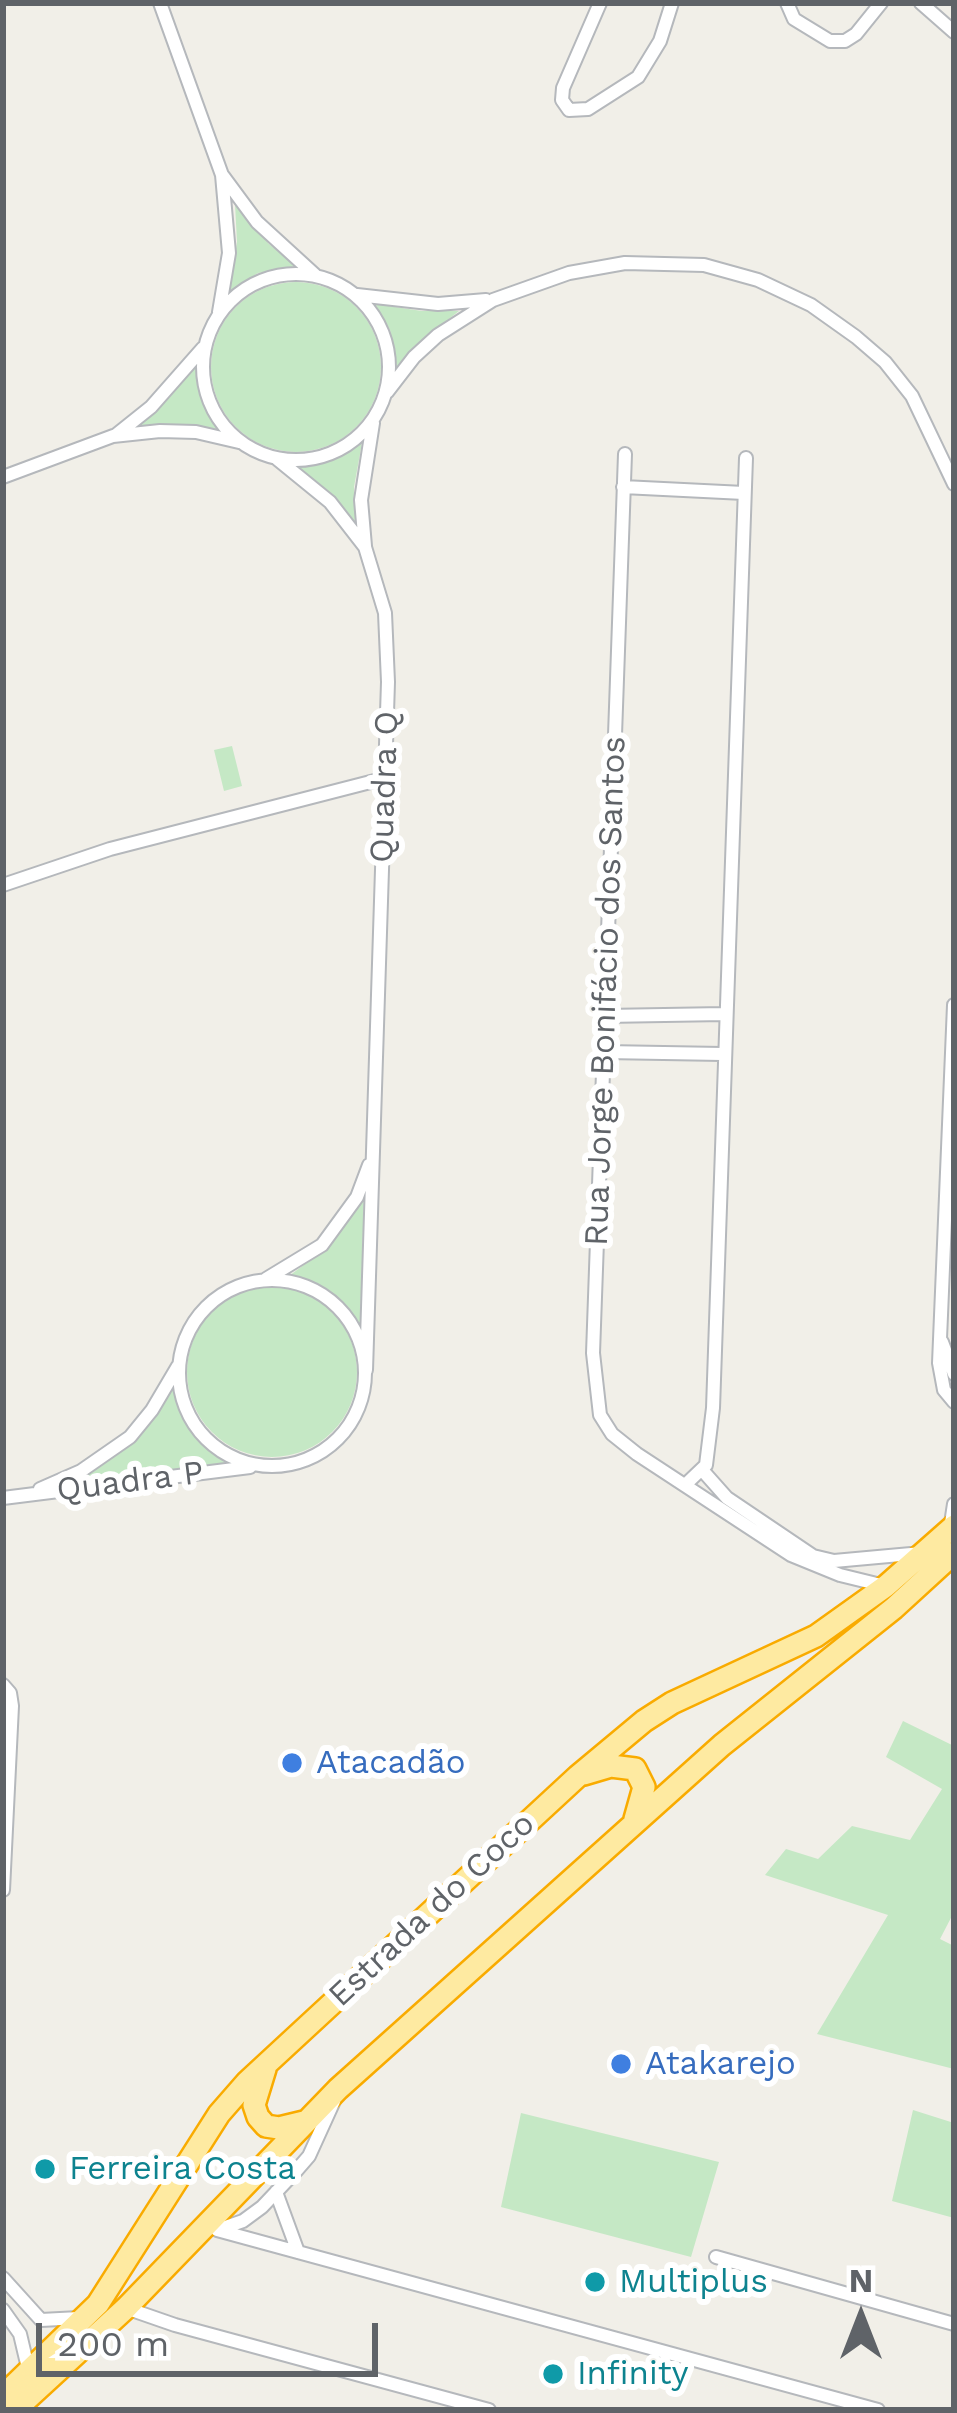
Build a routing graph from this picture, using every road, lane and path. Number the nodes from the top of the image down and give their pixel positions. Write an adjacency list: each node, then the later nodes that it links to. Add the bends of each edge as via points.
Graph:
1 (160, 3): 8 (street)
2 (600, 3): 3 (street, via 563,88 564,106 576,111 620,92 650,60)
3 (672, 3)
4 (787, 3): 5 (street, via 794,19 844,41)
5 (881, 3)
6 (921, 3): 7 (street)
7 (954, 32)
8 (222, 175): 9 (street, via 257,222); 12 (street, via 229,253)
9 (316, 276): 10 (street); 12 (street, via 272,276)
10 (356, 295): 11 (street, via 438,304); 14 (street, via 389,350)
11 (493, 300): 14 (street, via 438,334); 22 (street, via 625,263 704,265 758,280 812,305 885,362 912,396)
12 (219, 314): 13 (street)
13 (204, 347): 16 (street, via 152,407); 17 (street, via 208,400)
14 (386, 392): 15 (street)
15 (374, 420): 19 (street, via 330,454); 25 (street, via 361,500)
16 (113, 436): 17 (street, via 196,432); 21 (street)
17 (240, 442): 19 (street)
18 (625, 454): 23 (street, Rua Jorge Bonifácio dos Santos)
19 (276, 458): 25 (street, Quadra Q, via 330,502)
20 (746, 458): 24 (street)
21 (3, 477)
22 (954, 484)
23 (623, 488): 24 (street); 30 (street, Rua Jorge Bonifácio dos Santos)
24 (744, 493): 29 (street)
25 (365, 547): 26 (street, Quadra Q, via 385,614)
26 (386, 778): 27 (street); 33 (street, Quadra Q)
27 (3, 885)
28 (954, 1005): 37 (street, via 940,1335)
29 (724, 1014): 30 (street); 32 (street)
30 (605, 1016): 31 (street, Rua Jorge Bonifácio dos Santos)
31 (604, 1052): 32 (street); 41 (street, Rua Jorge Bonifácio dos Santos, via 594,1389 612,1434)
32 (722, 1054): 40 (street, via 713,1408)
33 (372, 1158): 34 (street, via 341,1222 311,1253); 36 (street)
34 (265, 1280): 35 (street, via 206,1307); 36 (street, via 314,1289 334,1304 362,1345)
35 (178, 1365): 39 (street, via 190,1419 208,1442); 42 (street, via 130,1437)
36 (366, 1370): 39 (street, via 363,1397 334,1443 286,1466)
37 (948, 1374): 38 (street)
38 (954, 1402)
39 (257, 1466): 42 (street, Quadra P)
40 (703, 1471): 41 (street); 46 (street)
41 (685, 1484): 46 (street, Rua Jorge Bonifácio dos Santos)
42 (27, 1496): 43 (street, Quadra P)
43 (3, 1498)
44 (954, 1504): 45 (street)
45 (952, 1528): 47 (highway, Estrada do Coco)
46 (760, 1529): 49 (street)
47 (923, 1553): 49 (street); 50 (highway, Estrada do Coco)
48 (954, 1553): 53 (highway, Estrada do Coco)
49 (807, 1558): 50 (street)
50 (886, 1586): 52 (highway, Estrada do Coco, via 782,1655 673,1703)
51 (3, 1685): 54 (street, via 12,1706)
52 (578, 1776): 53 (highway, via 635,1769 644,1787); 55 (highway, Estrada do Coco)
53 (634, 1823): 56 (highway, Estrada do Coco)
54 (3, 1889)
55 (267, 2062): 57 (highway, via 258,2117 279,2128); 67 (highway, Estrada do Coco, via 219,2114)
56 (338, 2090): 57 (highway, Estrada do Coco); 58 (street, via 309,2156)
57 (305, 2122): 60 (highway, Estrada do Coco)
58 (276, 2192): 59 (street, via 243,2221); 61 (street)
59 (217, 2230): 60 (street); 61 (street)
60 (190, 2239): 66 (highway, Estrada do Coco)
61 (298, 2252): 70 (street)
62 (716, 2257): 68 (street)
63 (3, 2278): 64 (street)
64 (15, 2292): 65 (street); 67 (street, via 41,2320)
65 (3, 2306): 69 (street)
66 (126, 2308): 72 (highway, Estrada do Coco); 73 (street)
67 (86, 2317): 69 (highway, Estrada do Coco)
68 (954, 2324)
69 (29, 2372): 71 (highway, Estrada do Coco)
70 (808, 2391): 74 (street); 75 (street)
71 (3, 2396)
72 (15, 2410)
73 (489, 2410)
74 (802, 2410)
75 (878, 2410)

